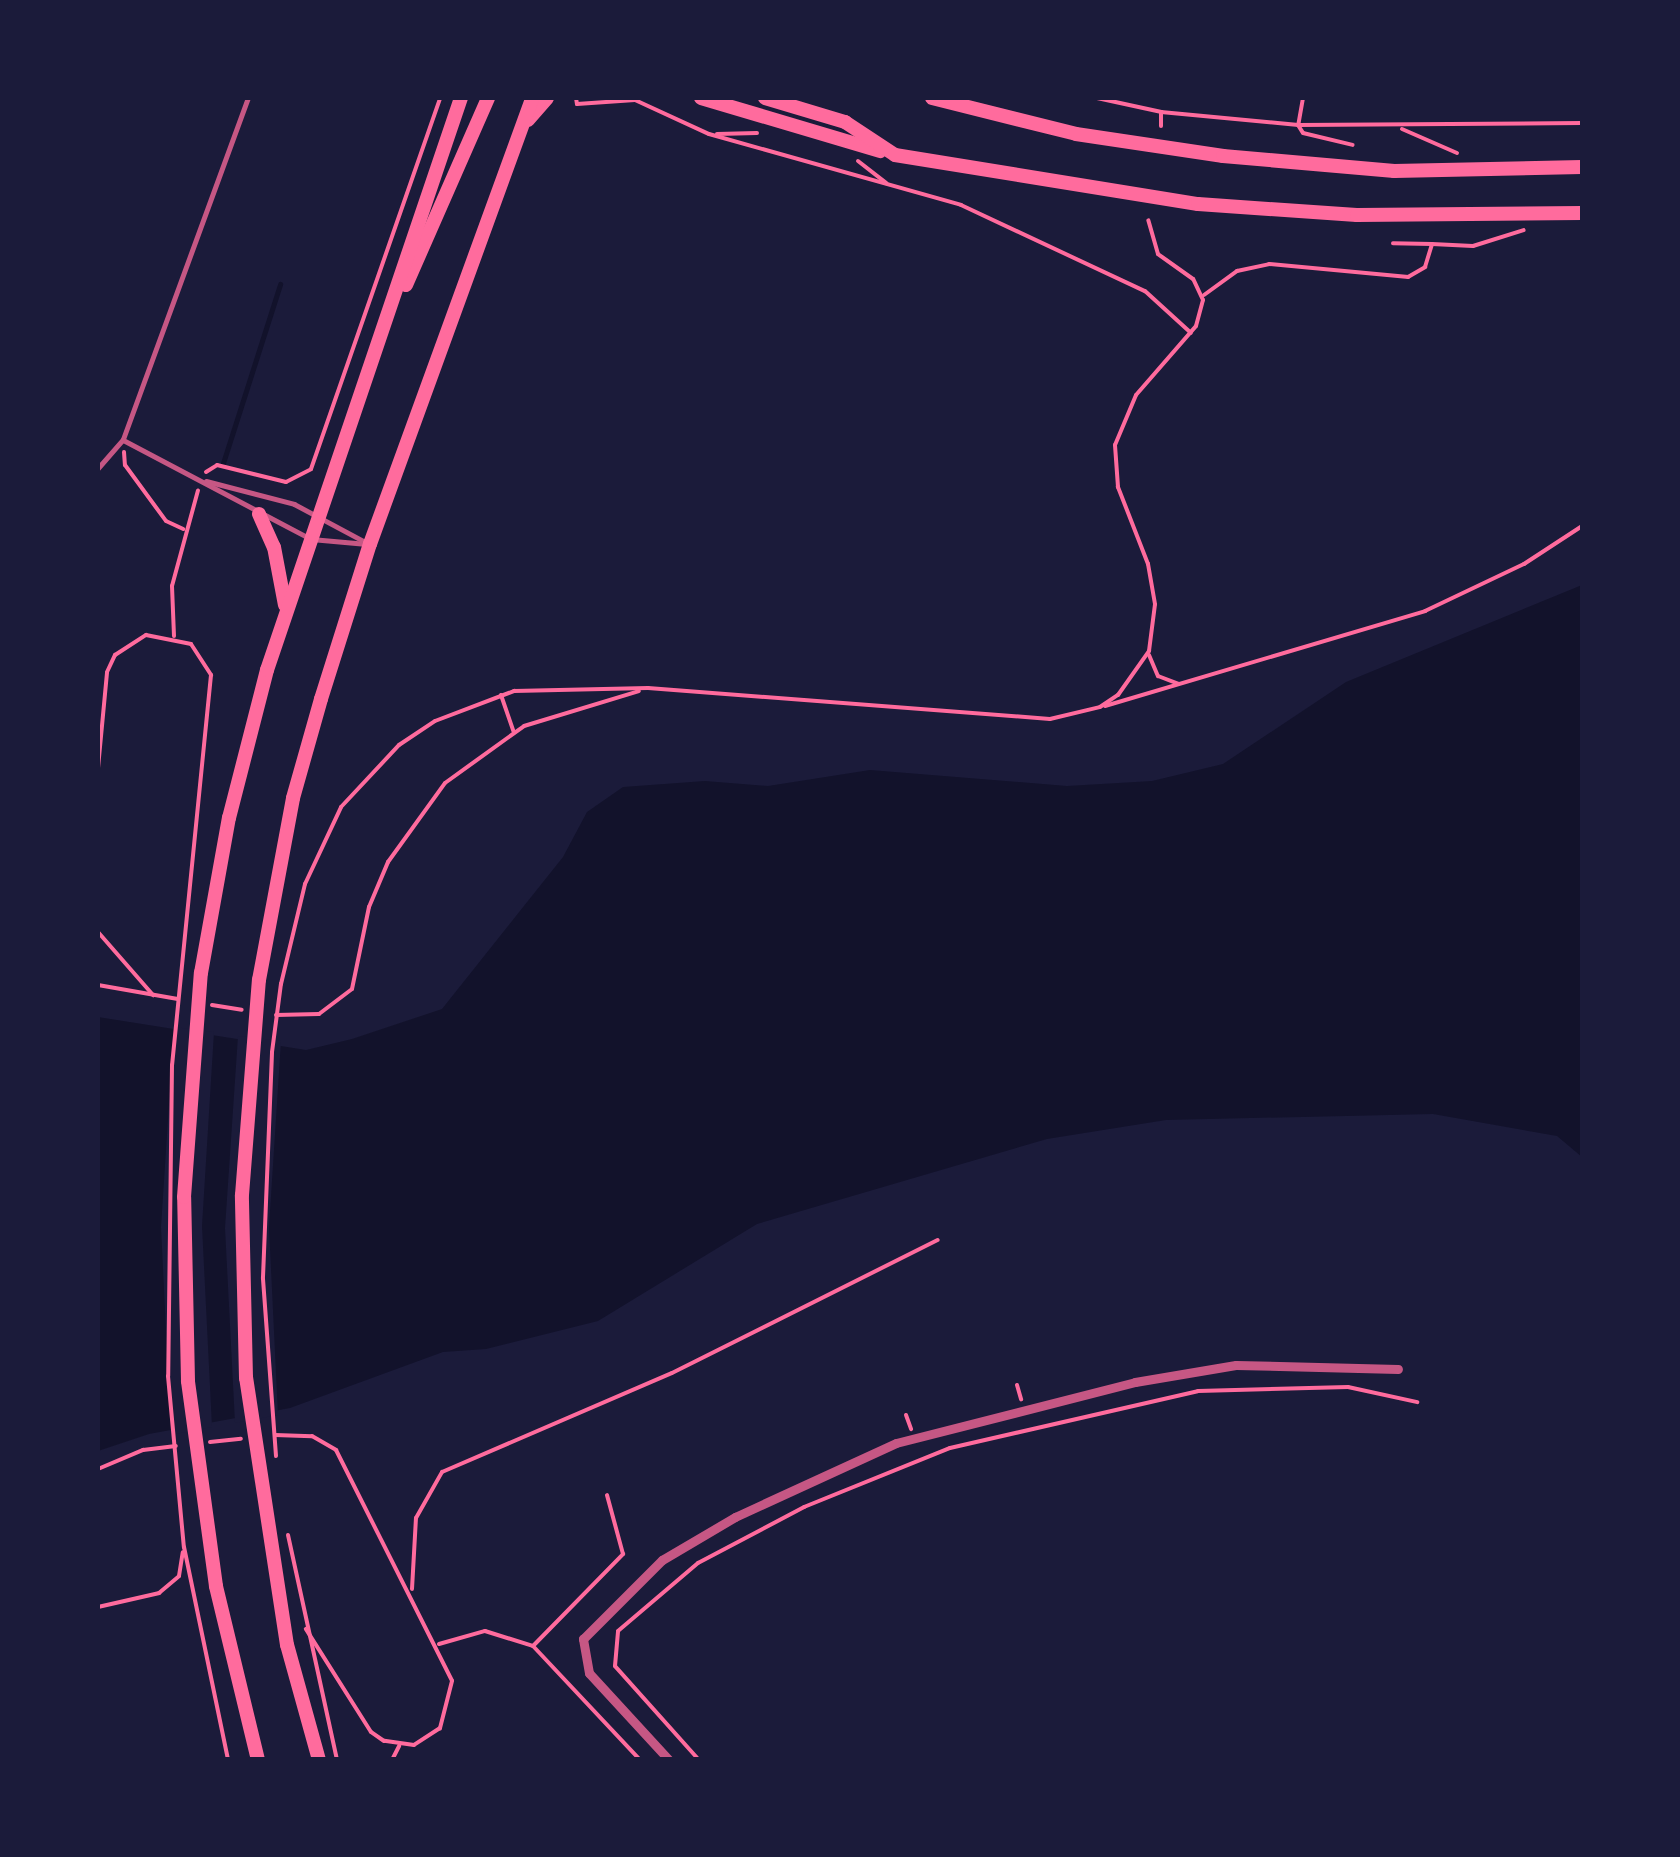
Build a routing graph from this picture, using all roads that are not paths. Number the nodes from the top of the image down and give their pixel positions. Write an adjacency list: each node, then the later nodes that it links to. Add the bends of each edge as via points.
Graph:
1 (248, 98): 14 (lane)
2 (461, 98): 13 (main road)
3 (488, 98): 13 (main road)
4 (532, 98): 9 (main road)
5 (546, 98): 9 (main road)
6 (701, 98): 10 (main road)
7 (765, 98): 10 (main road, via 845,122)
8 (932, 98): 11 (main road, via 1076,134 1223,156 1394,171)
9 (518, 133): 20 (main road)
10 (895, 155): 12 (main road, via 1198,204 1357,216)
11 (1582, 167)
12 (1582, 213)
13 (374, 353): 18 (main road)
14 (123, 440): 15 (lane); 16 (lane)
15 (98, 468)
16 (202, 480): 17 (lane); 18 (lane, via 236,485)
17 (259, 514): 19 (lane); 21 (main road, via 274,547)
18 (318, 515): 19 (main road); 20 (lane)
19 (311, 539): 20 (lane); 21 (main road)
20 (370, 544): 24 (main road, via 292,798 259,980 242,1195 246,1378 257,1478 288,1645)
21 (286, 611): 23 (main road, via 229,818 201,973 184,1197 198,1478)
22 (1398, 1369): 25 (street, via 1236,1366 1135,1382 896,1442 735,1518 662,1560 583,1639 590,1674)
23 (258, 1760)
24 (319, 1760)
25 (669, 1760)

